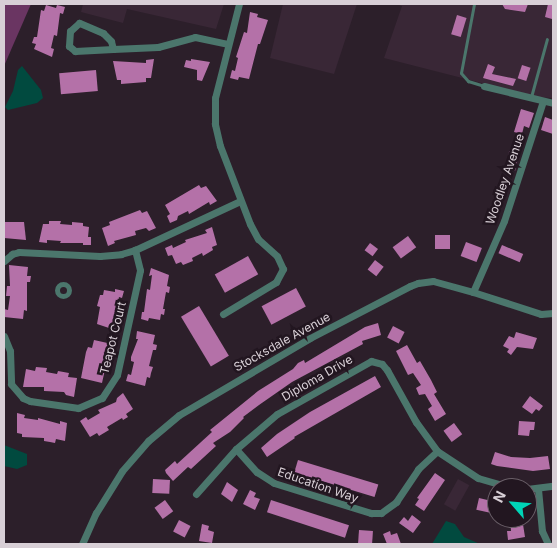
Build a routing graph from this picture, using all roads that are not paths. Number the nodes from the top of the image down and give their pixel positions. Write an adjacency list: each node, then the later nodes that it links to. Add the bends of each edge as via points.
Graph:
1 (239, 4): 4 (street)
2 (474, 4): 6 (lane, via 461,73 468,81)
3 (547, 40): 7 (lane)
4 (227, 44): 5 (street, via 195,37 158,46); 10 (street, via 215,98 215,124)
5 (112, 49): 5 (street, via 75,50 68,46 70,31 79,24 103,33 111,41)
6 (484, 86): 7 (street)
7 (531, 98): 8 (street)
8 (543, 101): 9 (street); 13 (street, Woodley Avenue, via 504,221)
9 (553, 103)
10 (240, 201): 11 (street); 15 (street, via 254,233 277,256 283,269 276,282)
11 (135, 250): 12 (street, via 100,256 19,252); 16 (street, Teapot Court, via 140,270 117,374 102,398 78,408 23,398 10,384 10,351)
12 (4, 261)
13 (473, 292): 14 (street, Stocksdale Avenue, via 542,314); 23 (street, Stocksdale Avenue, via 433,281 418,283 310,338 200,401 164,427 135,455 104,498)
14 (553, 313)
15 (223, 314)
16 (4, 336)
17 (236, 450): 18 (street, Education Way, via 257,472 274,483 371,513 381,512 396,502 418,469); 18 (street, Diploma Drive, via 277,414 371,361 382,364 387,370); 22 (street, Diploma Drive)
18 (436, 451): 19 (street, Diploma Drive)
19 (487, 480)
20 (553, 486): 21 (street)
21 (538, 489): 24 (street, via 542,531)
22 (196, 494)
23 (82, 544)
24 (548, 544)

